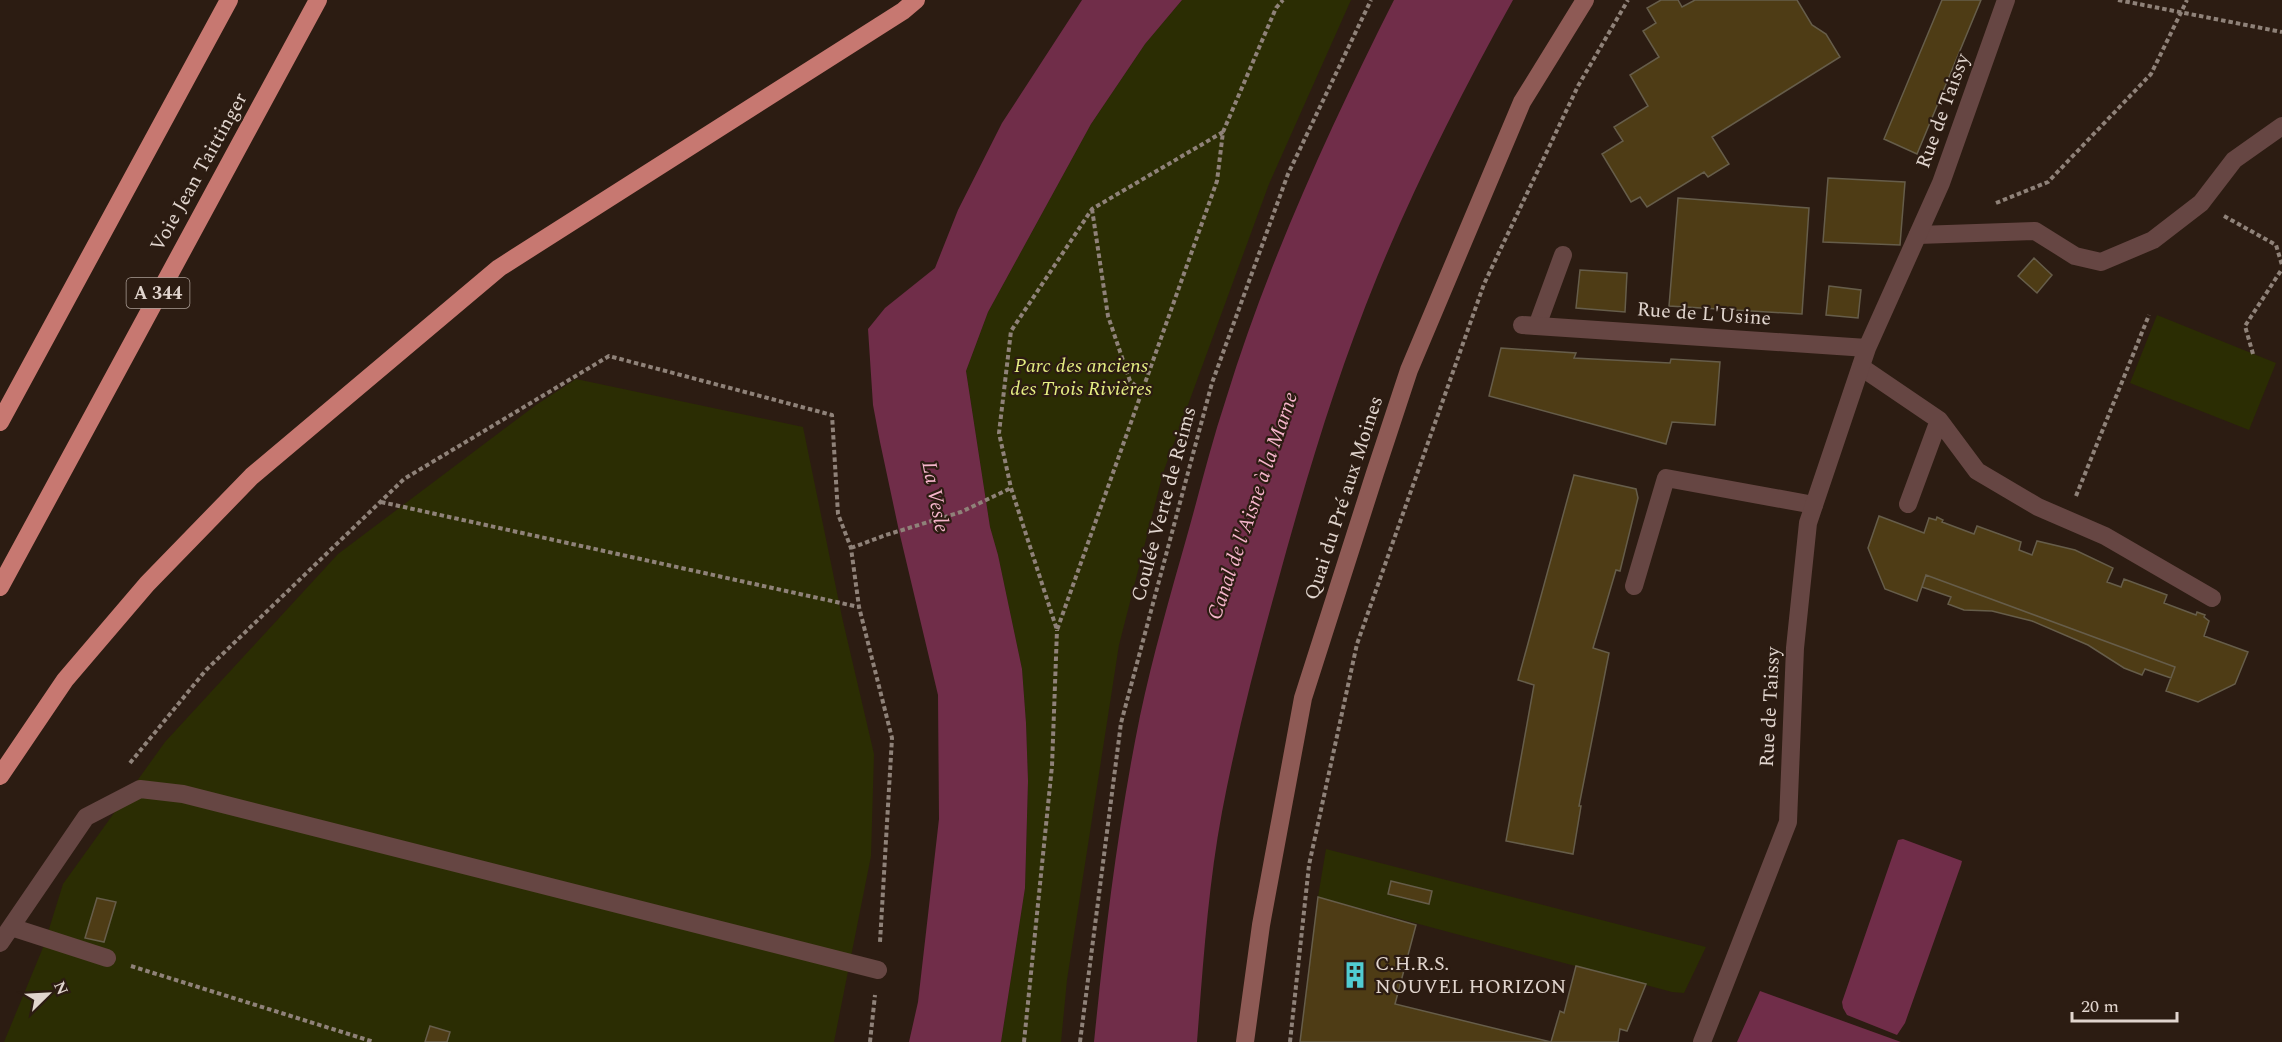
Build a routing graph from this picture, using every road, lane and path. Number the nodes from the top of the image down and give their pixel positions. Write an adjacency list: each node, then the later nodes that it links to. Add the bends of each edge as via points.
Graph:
1 (229, 0): 27 (highway)
2 (318, 0): 35 (highway, Voie Jean Taittinger / A 344)
3 (916, 0): 40 (highway, via 499,268 252,476 147,584 73,671)
4 (1283, 0): 14 (path, via 1276,8)
5 (1371, 0): 48 (path, Coulée Verte de Reims, via 1288,174 1212,383 1121,723)
6 (1585, 0): 49 (street, Quai du Pré aux Moines, via 1522,102 1409,370 1375,473 1303,698 1261,925)
7 (1628, 0): 50 (path, via 1578,86 1484,284 1357,644 1309,865)
8 (2006, 0): 18 (street, Rue de Taissy, via 1941,183)
9 (2118, 0): 11 (path)
10 (2187, 0): 11 (path)
11 (2181, 12): 12 (path); 16 (path, via 2151,74 2048,182)
12 (2282, 32)
13 (2282, 126): 15 (street, via 2234,160)
14 (1223, 132): 17 (path); 25 (path, via 1217,181)
15 (2200, 202): 18 (street, via 2153,240 2101,262 2075,256 2035,231); 20 (path, via 2276,245)
16 (1994, 204)
17 (1092, 208): 25 (path, via 1108,316 1131,381); 28 (path, via 1011,331 999,433)
18 (1918, 235): 22 (street, Rue de Taissy)
19 (1563, 255): 22 (street, Rue de L'Usine, via 1530,325)
20 (2282, 267): 23 (path, via 2245,326)
21 (2149, 315): 32 (path)
22 (1867, 348): 24 (street, Rue de Taissy)
23 (2253, 354)
24 (1861, 367): 26 (street); 31 (street, Rue de Taissy)
25 (1142, 391): 38 (path)
26 (1939, 420): 30 (street); 32 (street, via 1977,471 2038,507)
27 (0, 422)
28 (1011, 488): 33 (path, via 961,512); 38 (path)
29 (380, 502): 33 (path, via 404,479 609,356 832,415 838,514); 37 (path); 39 (path, via 206,670)
30 (1908, 504)
31 (1814, 505): 34 (street, via 1666,478); 51 (street, Rue de Taissy, via 1808,523 1795,648 1788,822)
32 (2067, 519): 36 (street, via 2105,536)
33 (851, 548): 37 (path)
34 (1634, 586)
35 (0, 587)
36 (2212, 598)
37 (859, 607): 44 (path, via 892,738)
38 (1058, 630): 47 (path, via 1052,766)
39 (124, 771)
40 (0, 776)
41 (11, 927): 42 (street); 43 (street); 44 (street, via 86,817 140,789 183,794)
42 (0, 943)
43 (107, 958): 45 (path)
44 (878, 970): 46 (path)
45 (374, 1042)
46 (870, 1042)
47 (1024, 1042)
48 (1080, 1042)
49 (1245, 1042)
50 (1290, 1042)
51 (1702, 1042)

